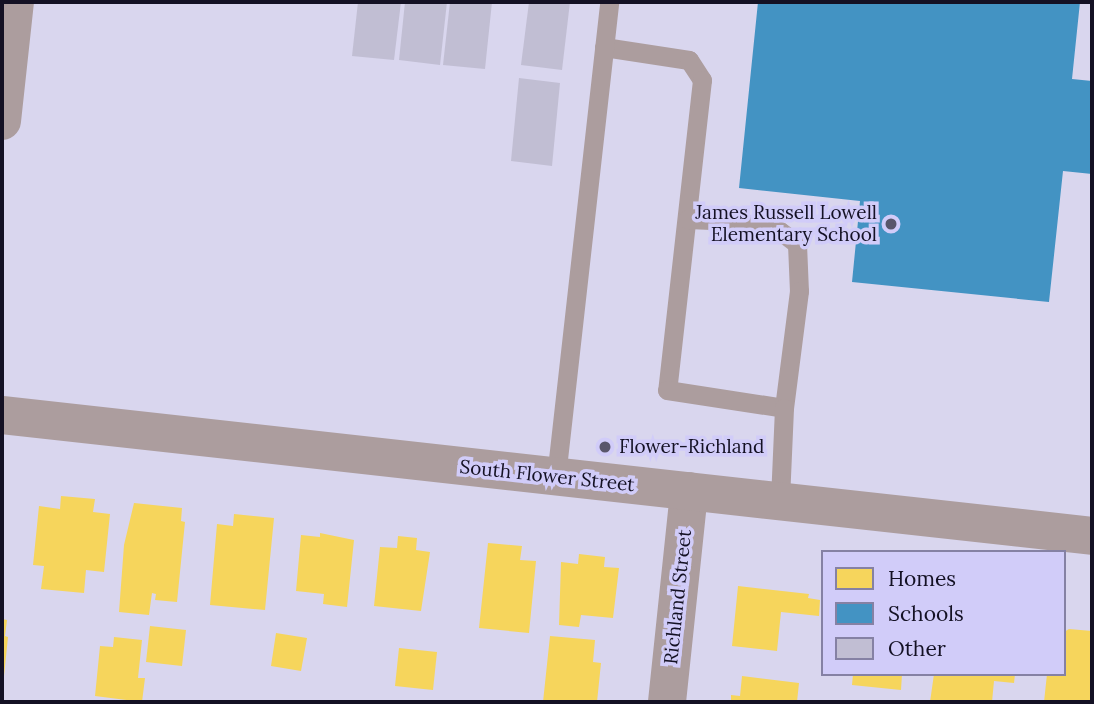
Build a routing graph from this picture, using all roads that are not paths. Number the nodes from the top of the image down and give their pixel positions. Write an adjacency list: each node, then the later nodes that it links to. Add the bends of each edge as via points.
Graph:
1 (15, 2): 4 (street)
2 (609, 2): 3 (lane)
3 (604, 47): 5 (lane, via 689,60 702,79); 8 (lane)
4 (2, 121)
5 (688, 219): 6 (lane, via 769,228 797,244 799,291); 6 (lane, via 667,390)
6 (784, 408): 10 (lane)
7 (2, 415): 8 (street, South Flower Street)
8 (556, 477): 9 (street, South Flower Street)
9 (689, 491): 10 (street, South Flower Street); 12 (street, Richland Street)
10 (780, 501): 11 (street, South Flower Street)
11 (1092, 536)
12 (667, 702)

